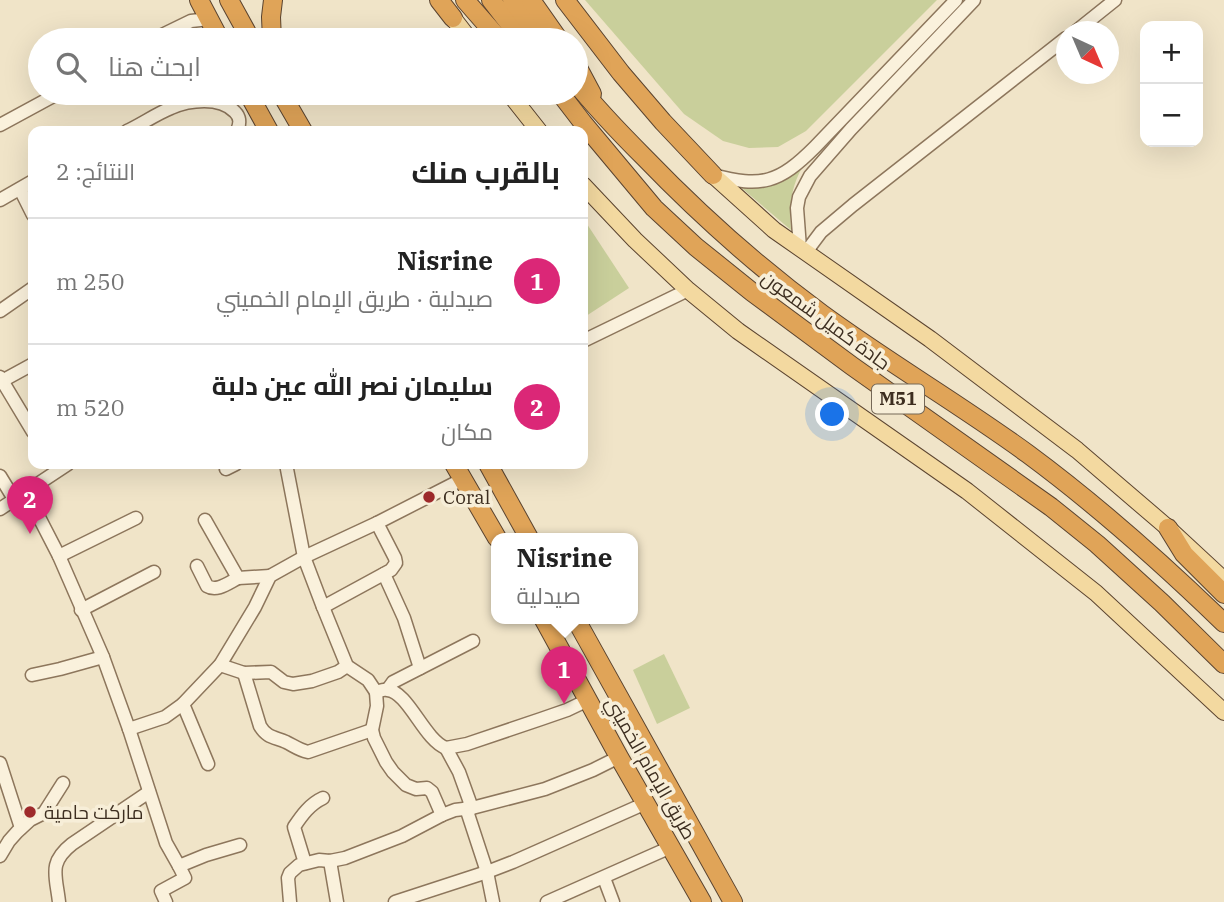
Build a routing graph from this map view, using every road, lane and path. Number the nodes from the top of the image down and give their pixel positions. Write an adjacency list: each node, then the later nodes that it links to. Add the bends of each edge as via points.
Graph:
1 (185, 0): 15 (highway)
2 (192, 0): 15 (highway)
3 (199, 0): 15 (highway)
4 (229, 0): 20 (highway)
5 (273, 0): 21 (highway)
6 (439, 0): 16 (highway)
7 (465, 0): 23 (highway)
8 (491, 0): 24 (highway)
9 (512, 0): 25 (highway)
10 (531, 0): 26 (highway)
11 (565, 0): 27 (highway)
12 (956, 0): 50 (street, via 790,169 778,177 753,182)
13 (974, 0): 56 (street, via 810,176 797,208)
14 (1115, 0): 17 (street)
15 (209, 18): 18 (street); 19 (highway)
16 (453, 18): 22 (main road)
17 (1089, 21)
18 (177, 28)
19 (214, 28)
20 (244, 28)
21 (271, 28)
22 (461, 28)
23 (490, 28)
24 (513, 28)
25 (533, 28)
26 (551, 28)
27 (586, 28)
28 (588, 30): 50 (highway)
29 (1056, 46): 56 (street)
30 (588, 86): 40 (highway)
31 (588, 98): 40 (highway, M51)
32 (34, 105): 41 (street)
33 (183, 105): 43 (street)
34 (224, 105): 44 (street, via 237,114)
35 (255, 105): 45 (highway)
36 (292, 105): 46 (highway)
37 (518, 105): 47 (main road)
38 (561, 105): 42 (highway)
39 (569, 105): 42 (highway, M51)
40 (598, 110): 88 (highway, جادة كميل شمعون / M51, via 677,191 772,275 1059,478)
41 (1, 121)
42 (583, 123): 48 (highway, جادة كميل شمعون / M51)
43 (136, 126)
44 (239, 126)
45 (267, 126)
46 (301, 126)
47 (535, 126)
48 (586, 126)
49 (588, 129): 95 (highway, جادة كميل شمعون / M51, via 654,208 696,247 1097,544)
50 (713, 175): 56 (main road)
51 (28, 184): 52 (street)
52 (20, 189): 54 (street); 55 (street)
53 (588, 190): 57 (main road)
54 (0, 200)
55 (28, 205)
56 (803, 250): 74 (main road, via 984,379)
57 (688, 290): 60 (street); 105 (main road, via 738,331 967,491 1096,593)
58 (28, 291): 59 (street)
59 (0, 311)
60 (588, 339)
61 (28, 366): 62 (street)
62 (1, 379): 63 (street)
63 (28, 424)
64 (55, 469): 69 (street)
65 (287, 469): 78 (street)
66 (491, 469): 76 (highway)
67 (459, 471): 73 (street); 75 (highway)
68 (0, 476): 69 (street)
69 (20, 496): 70 (street); 77 (street)
70 (0, 509)
71 (136, 518): 77 (street)
72 (205, 520): 83 (street)
73 (377, 523): 78 (street); 81 (street, via 396,563)
74 (1168, 528): 84 (main road); 85 (highway, via 1184,554)
75 (494, 533)
76 (525, 533)
77 (59, 556): 87 (street)
78 (304, 557): 82 (street); 86 (street)
79 (197, 566): 83 (street, via 209,588)
80 (155, 572): 87 (street)
81 (384, 574): 86 (street); 98 (street)
82 (270, 576): 83 (street); 96 (street)
83 (237, 578)
84 (1224, 580)
85 (1224, 594)
86 (323, 607): 97 (street)
87 (81, 610): 94 (street)
88 (1224, 623)
89 (546, 624): 93 (highway, طريق الإمام الخميني)
90 (578, 624): 93 (highway, via 582,641 575,651)
91 (579, 624): 101 (highway, طريق الإمام الخميني)
92 (473, 641): 98 (street)
93 (556, 641): 103 (highway, طريق الإمام الخميني)
94 (103, 657): 100 (street); 106 (street)
95 (1224, 664)
96 (220, 665): 99 (street); 104 (street)
97 (347, 666): 99 (street, via 293,684 271,672); 102 (street)
98 (420, 668): 102 (street)
99 (244, 673): 107 (street, via 260,726 269,737 309,752)
100 (32, 675)
101 (608, 676): 103 (highway, via 597,669 587,670 583,676); 136 (highway, طريق الإمام الخميني)
102 (382, 691): 107 (street); 108 (street, via 402,698 436,743)
103 (585, 695): 108 (street, via 567,710); 109 (highway, طريق الإمام الخميني)
104 (183, 704): 106 (street, via 165,717); 111 (street)
105 (1224, 712)
106 (129, 729): 113 (street)
107 (372, 730): 117 (street, via 402,783 430,790)
108 (446, 748): 116 (street, via 459,772)
109 (619, 757): 115 (highway, طريق الإمام الخميني); 116 (street, via 545,789)
110 (0, 763): 118 (street)
111 (208, 764)
112 (63, 783): 118 (street, via 44,813)
113 (149, 792): 124 (street, via 166,843); 127 (street, via 61,852 55,867)
114 (323, 798): 123 (street, via 294,827)
115 (646, 803): 120 (highway, طريق الإمام الخميني); 125 (street)
116 (469, 808): 117 (street); 125 (street)
117 (442, 815): 122 (street, via 401,836)
118 (21, 828): 121 (street)
119 (240, 845): 124 (street)
120 (671, 847): 126 (street); 135 (highway, طريق الإمام الخميني)
121 (0, 856)
122 (330, 861): 123 (street); 130 (street)
123 (305, 863): 129 (street, via 288,878)
124 (180, 866): 128 (street, via 185,878 161,891)
125 (487, 872): 131 (street); 132 (street)
126 (604, 878): 133 (street); 134 (street)
127 (59, 902)
128 (166, 902)
129 (290, 902)
130 (337, 902)
131 (395, 902)
132 (493, 902)
133 (547, 902)
134 (613, 902)
135 (702, 902)
136 (733, 902)

